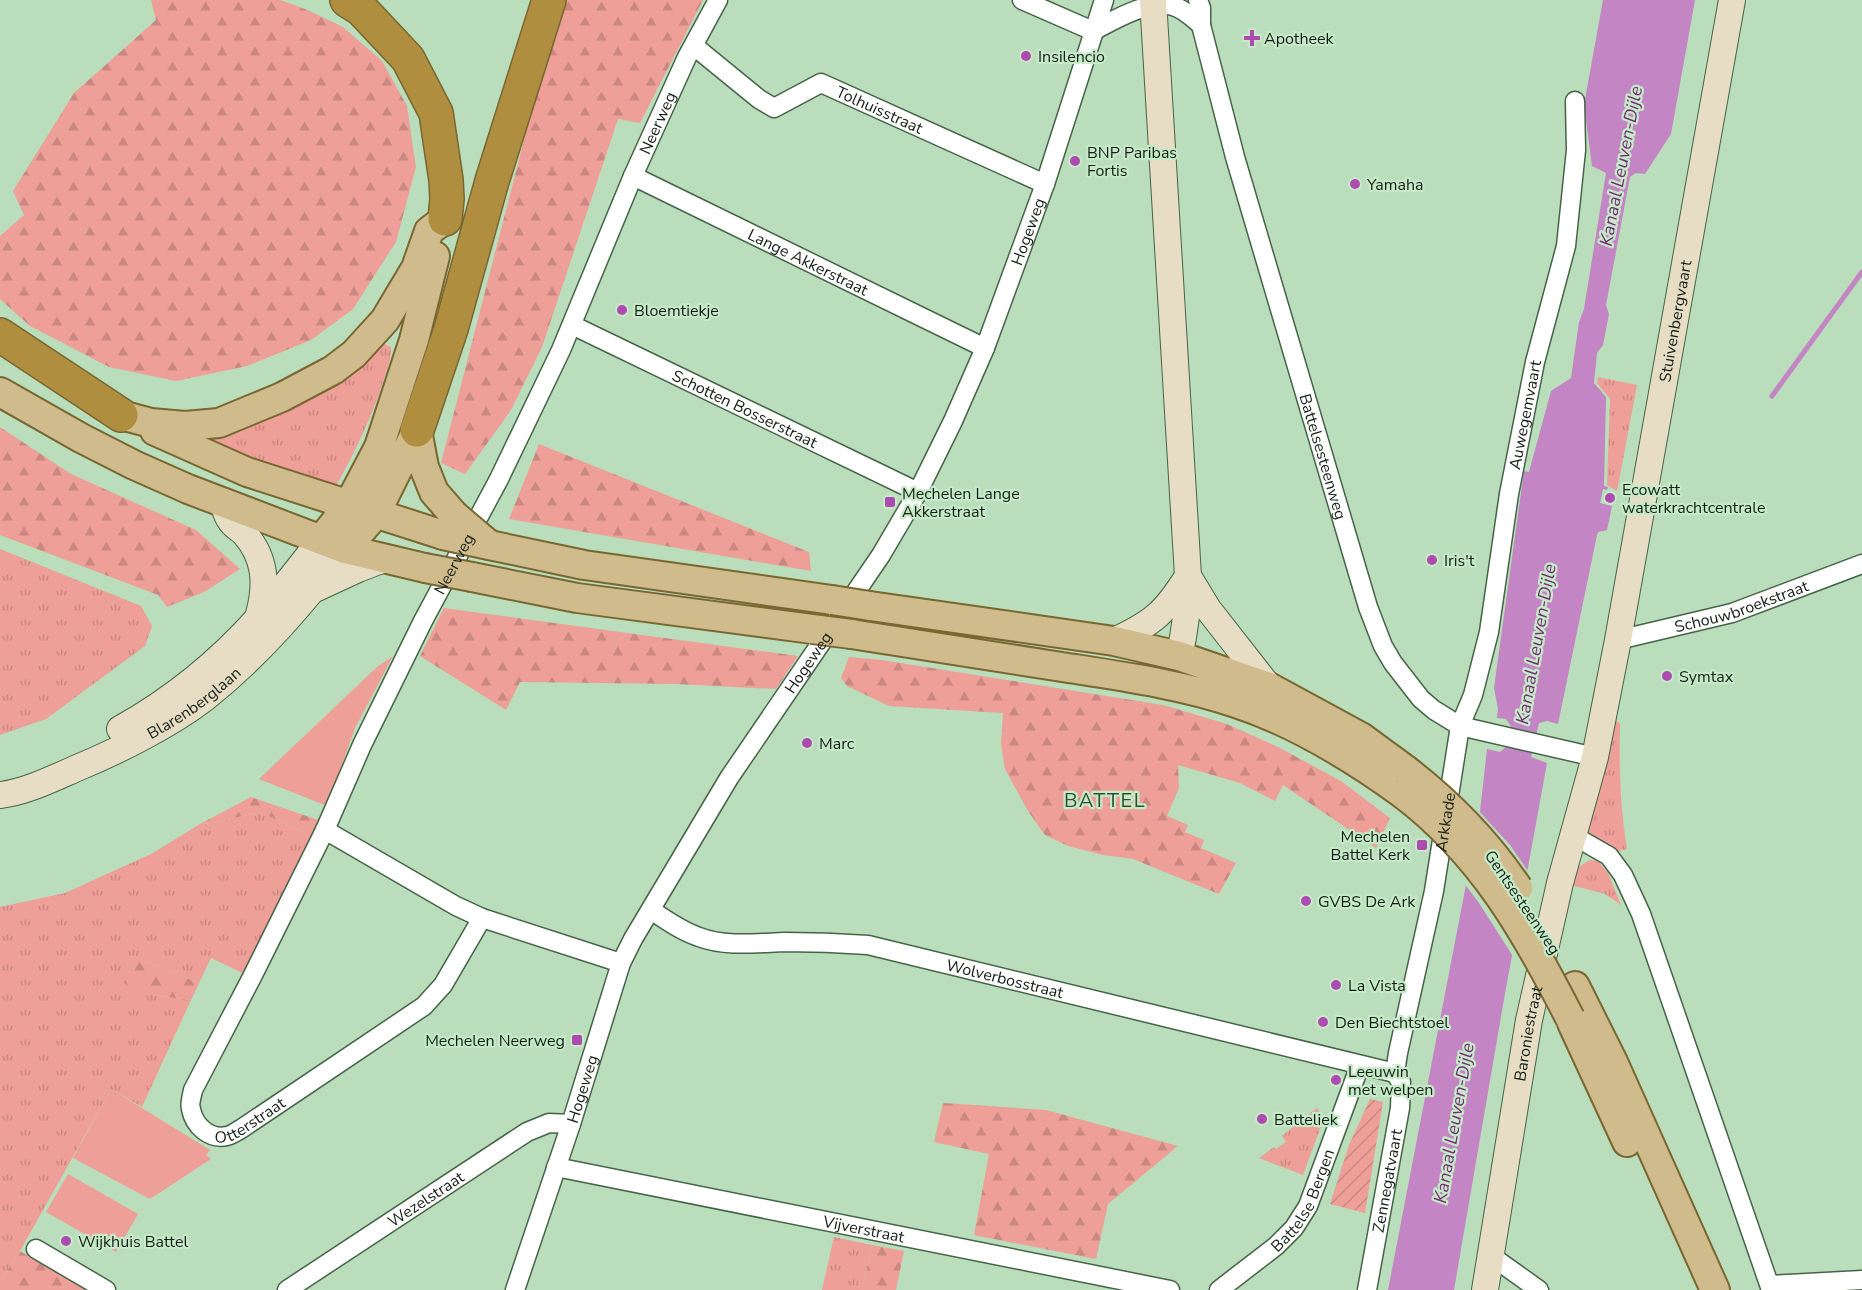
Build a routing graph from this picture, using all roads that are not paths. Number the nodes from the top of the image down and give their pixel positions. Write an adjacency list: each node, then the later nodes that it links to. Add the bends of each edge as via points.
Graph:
1 (346, 0): 15 (highway, via 361,9 408,59 436,114 447,180)
2 (549, 0): 21 (highway)
3 (718, 0): 11 (street, Neerweg)
4 (1022, 0): 10 (street)
5 (1104, 0): 10 (street, Hogeweg)
6 (1198, 0): 9 (street, Battelsesteenweg)
7 (1732, 0): 33 (main road, Stuivenbergvaart)
8 (1153, 3): 9 (street, via 1184,11); 10 (street); 30 (main road)
9 (1201, 25): 38 (street, Battelsesteenweg, via 1235,157 1368,607 1393,663 1421,699)
10 (1093, 31): 14 (street, Hogeweg)
11 (694, 46): 13 (street, Neerweg); 14 (street, Tolhuisstraat, via 774,108 821,83)
12 (1575, 101): 38 (street, Auwegemvaart, via 1576,150 1566,246 1525,409 1489,632 1473,695)
13 (633, 176): 16 (street, Neerweg); 18 (street, Lange Akkerstraat)
14 (1045, 184): 18 (street, Hogeweg)
15 (445, 219): 20 (main road, via 429,231 416,268 385,320 354,354 333,370 219,423 185,426); 24 (main road, via 414,340 379,447)
16 (572, 325): 22 (street, Schotten Bosserstraat); 43 (street, Neerweg, via 499,479 362,745)
17 (0, 335): 20 (highway)
18 (985, 348): 22 (street, Hogeweg)
19 (0, 393): 23 (main road, Gentsesteenweg, via 134,465)
20 (121, 415): 24 (main road, Gentsesteenweg, via 247,472)
21 (417, 430): 25 (main road); 26 (main road, via 424,467)
22 (918, 492): 45 (street, Hogeweg, via 881,555 729,778)
23 (223, 502): 27 (main road, Gentsesteenweg); 32 (main road, via 230,522 244,534 262,568 265,585)
24 (348, 506): 25 (main road, Gentsesteenweg); 27 (main road)
25 (375, 515): 26 (main road, Gentsesteenweg); 27 (main road)
26 (449, 525): 34 (main road, Gentsesteenweg, bridge, via 489,545 584,565)
27 (333, 544): 28 (main road, Gentsesteenweg); 31 (main road, Blarenberglaan); 32 (main road, Blarenberglaan)
28 (384, 558): 31 (main road); 36 (main road, Gentsesteenweg, bridge, via 577,598 851,634)
29 (1862, 564): 33 (street, Schouwbroekstraat, via 1732,613)
30 (1188, 576): 34 (main road, via 1157,617); 35 (main road, via 1188,609); 37 (main road, via 1208,609)
31 (312, 591): 42 (main road, Blarenberglaan, via 280,629 195,705 111,754 47,781)
32 (258, 618): 41 (main road, Blarenberglaan, via 193,680 142,717 44,768)
33 (1618, 640): 39 (main road, Baroniestraat)
34 (1114, 641): 35 (main road, Gentsesteenweg)
35 (1179, 656): 36 (main road); 37 (main road, Gentsesteenweg)
36 (1172, 686): 40 (main road, Gentsesteenweg, via 1236,703 1281,721 1361,764)
37 (1269, 687): 40 (main road, Gentsesteenweg, via 1361,737)
38 (1460, 726): 39 (street, Battelsesteenweg); 49 (street, Arkkade, via 1428,917)
39 (1594, 757): 44 (main road, Baroniestraat)
40 (1405, 782): 64 (main road, Gentsesteenweg, bridge, via 1459,844 1525,934 1570,1018); 65 (main road, Gentsesteenweg, bridge, via 1438,795 1490,850 1535,914 1613,1062)
41 (0, 783)
42 (0, 795)
43 (325, 830): 46 (street); 46 (street, Otterstraat, via 193,1090 190,1108 204,1131 227,1136 241,1129 424,1006 443,986)
44 (1574, 836): 53 (main road, Baroniestraat, via 1529,1020); 55 (street, via 1609,856 1623,875 1641,914)
45 (651, 910): 47 (street, Hogeweg); 48 (street, Wolverbosstraat, via 671,924 712,941 868,945)
46 (482, 918): 47 (street)
47 (621, 963): 50 (street, Hogeweg)
48 (1360, 1065): 49 (street); 60 (street, Battelse Bergen, via 1308,1206 1276,1246)
49 (1395, 1073): 61 (street, Zennegatvaart, via 1401,1082 1400,1108)
50 (571, 1124): 51 (street, Hogeweg); 57 (street, Wezelstraat, via 549,1123 527,1132)
51 (556, 1167): 58 (street, Hogeweg); 59 (street, Vijverstraat)
52 (36, 1249): 56 (street)
53 (1490, 1255): 62 (main road, Baroniestraat); 63 (street)
54 (1862, 1280): 55 (street)
55 (1770, 1288)
56 (106, 1290)
57 (287, 1290)
58 (514, 1290)
59 (1170, 1290)
60 (1219, 1290)
61 (1367, 1290)
62 (1485, 1290)
63 (1539, 1290)
64 (1695, 1290)
65 (1715, 1290)

